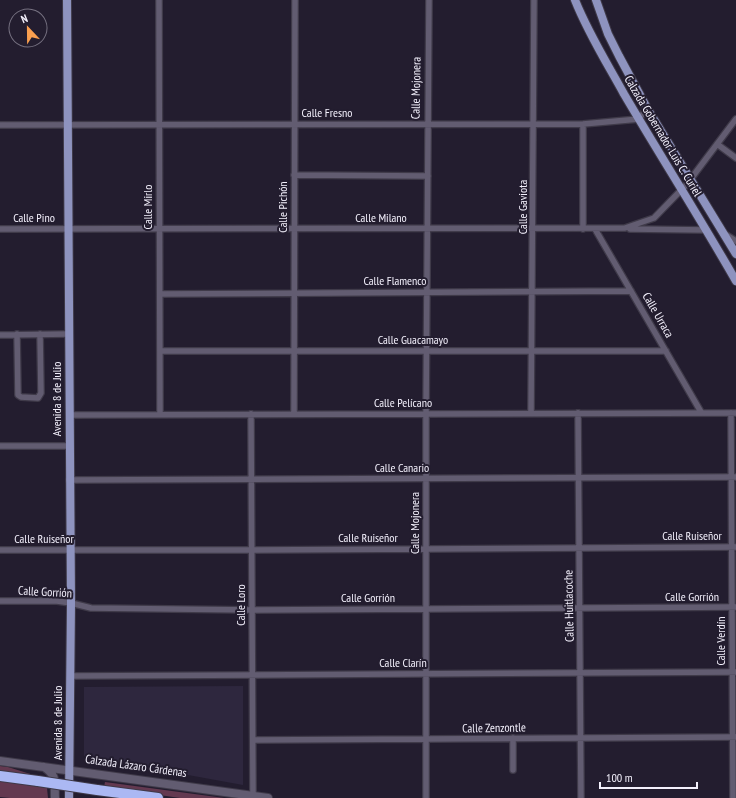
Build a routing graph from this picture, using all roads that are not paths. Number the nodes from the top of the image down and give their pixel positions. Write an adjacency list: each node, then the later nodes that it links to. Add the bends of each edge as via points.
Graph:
1 (67, 0): 17 (main road, Avenida 8 de Julio)
2 (159, 0): 13 (street, Calle Mirlo)
3 (295, 0): 14 (street, Calle Pichón)
4 (428, 0): 11 (street, Calle Mojonera)
5 (534, 0): 12 (street, Calle Gaviota)
6 (575, 0): 9 (main road, Calzada Gobernador Luis C. Curiel, via 584,23)
7 (596, 0): 8 (main road, Calzada Gobernador Luis C. Curiel, via 613,45)
8 (647, 108): 9 (street); 22 (main road, Calzada Gobernador Luis C. Curiel)
9 (639, 119): 15 (street, Calle Fresno); 23 (main road, Calzada Gobernador Luis C. Curiel)
10 (736, 119): 18 (street, Calle Milano)
11 (427, 123): 12 (street, Calle Fresno); 14 (street, Calle Fresno); 21 (street, Calle Mojonera)
12 (534, 123): 15 (street, Calle Fresno); 30 (street, Calle Gaviota)
13 (160, 124): 14 (street, Calle Fresno); 17 (street, Calle Fresno); 24 (street, Calle Mirlo)
14 (294, 124): 20 (street, Calle Pichón)
15 (584, 124): 31 (street)
16 (0, 125): 17 (street, Calle Fresno)
17 (68, 125): 27 (main road, Avenida 8 de Julio)
18 (717, 144): 19 (street); 22 (street, Calle Milano)
19 (736, 158)
20 (294, 176): 21 (street); 28 (street, Calle Pichón)
21 (428, 176): 29 (street, Calle Mojonera)
22 (691, 180): 23 (street, Calle Milano); 34 (main road, Calzada Gobernador Luis C. Curiel)
23 (681, 190): 25 (street, Calle Milano, via 654,218); 33 (main road, Calzada Gobernador Luis C. Curiel)
24 (159, 228): 27 (street, Calle Milano); 28 (street, Calle Milano); 42 (street, Calle Mirlo)
25 (626, 228): 32 (street, Calle Milano); 33 (street)
26 (0, 229): 27 (street, Calle Pino)
27 (68, 229): 46 (main road, Avenida 8 de Julio)
28 (294, 229): 29 (street, Calle Milano); 41 (street, Calle Pichón)
29 (427, 229): 30 (street, Calle Milano); 39 (street, Calle Mojonera)
30 (534, 229): 31 (street, Calle Milano); 40 (street, Calle Gaviota)
31 (583, 229): 32 (street, Calle Milano)
32 (595, 229): 38 (street, Calle Urraca)
33 (707, 230): 37 (main road, Calzada Gobernador Luis C. Curiel)
34 (722, 231): 35 (street); 36 (main road, Calzada Gobernador Luis C. Curiel)
35 (736, 241)
36 (736, 254)
37 (736, 281)
38 (631, 291): 40 (street, Calle Flamenco); 51 (street, Calle Urraca)
39 (427, 292): 40 (street, Calle Flamenco); 41 (street, Calle Flamenco); 49 (street, Calle Mojonera)
40 (533, 292): 50 (street, Calle Gaviota)
41 (294, 293): 42 (street, Calle Flamenco); 48 (street, Calle Pichón)
42 (160, 294): 47 (street, Calle Mirlo)
43 (0, 334): 44 (street)
44 (17, 334): 45 (street); 45 (street, via 18,395 38,398 41,393)
45 (40, 334): 46 (street)
46 (69, 334): 60 (main road, Avenida 8 de Julio)
47 (160, 351): 48 (street, Calle Guacamayo); 56 (street, Calle Mirlo)
48 (294, 351): 49 (street, Calle Guacamayo); 58 (street, Calle Pichón)
49 (426, 351): 50 (street, Calle Guacamayo); 59 (street, Calle Mojonera)
50 (532, 351): 51 (street, Calle Guacamayo); 53 (street, Calle Gaviota)
51 (666, 351): 52 (street, Calle Urraca)
52 (701, 412): 54 (street, Calle Pelícano); 55 (street, Calle Pelícano)
53 (531, 413): 54 (street, Calle Pelícano); 59 (street, Calle Pelícano)
54 (578, 413): 65 (street, Calle Huitlacoche)
55 (733, 413): 63 (street, Calle Verdín)
56 (160, 414): 57 (street, Calle Pelícano); 60 (street, Calle Pelícano)
57 (251, 414): 58 (street, Calle Pelícano); 64 (street, Calle Loro)
58 (294, 414): 59 (street, Calle Pelícano)
59 (426, 414): 66 (street, Calle Mojonera)
60 (69, 415): 62 (main road, Avenida 8 de Julio)
61 (0, 446): 62 (street)
62 (69, 446): 67 (main road, Avenida 8 de Julio)
63 (734, 477): 65 (street, Calle Canario); 68 (street, Calle Verdín)
64 (252, 478): 66 (street, Calle Canario); 67 (street, Calle Canario); 73 (street, Calle Loro)
65 (579, 478): 66 (street, Calle Canario); 69 (street, Calle Huitlacoche)
66 (426, 479): 70 (street, Calle Mojonera)
67 (69, 480): 72 (main road, Avenida 8 de Julio)
68 (734, 547): 69 (street, Calle Ruiseñor); 76 (street, Calle Verdín)
69 (580, 548): 70 (street, Calle Ruiseñor); 77 (street, Calle Huitlacoche)
70 (426, 549): 73 (street, Calle Ruiseñor); 78 (street, Calle Mojonera)
71 (0, 550): 72 (street, Calle Ruiseñor)
72 (70, 550): 73 (street, Calle Ruiseñor); 75 (main road, Avenida 8 de Julio)
73 (252, 550): 79 (street, Calle Loro)
74 (0, 601): 75 (street, Calle Gorrión)
75 (71, 603): 79 (street, Calle Gorrión, via 91,608); 84 (main road, Avenida 8 de Julio)
76 (734, 607): 77 (street, Calle Gorrión); 80 (street, Calle Verdín)
77 (580, 608): 78 (street, Calle Gorrión); 81 (street, Calle Huitlacoche)
78 (426, 609): 79 (street, Calle Gorrión); 82 (street, Calle Mojonera)
79 (252, 610): 83 (street, Calle Loro)
80 (734, 672): 81 (street, Calle Clarín); 85 (street, Calle Verdín)
81 (581, 673): 82 (street, Calle Clarín); 87 (street, Calle Huitlacoche)
82 (426, 674): 83 (street, Calle Clarín); 89 (street, Calle Mojonera)
83 (252, 675): 84 (street, Calle Clarín); 88 (street, Calle Loro)
84 (70, 676): 92 (main road, Avenida 8 de Julio)
85 (734, 737): 87 (street, Calle Zenzontle); 102 (street, Calle Verdín)
86 (514, 738): 87 (street, Calle Zenzontle); 89 (street, Calle Zenzontle); 93 (street)
87 (581, 739): 101 (street, Calle Huitlacoche)
88 (253, 740): 89 (street, Calle Zenzontle); 95 (street, Calle Loro)
89 (426, 740): 100 (street, Calle Mojonera)
90 (0, 761): 91 (main road, Calzada Lázaro Cárdenas)
91 (42, 766): 92 (main road, Calzada Lázaro Cárdenas); 96 (main road, via 53,774)
92 (70, 770): 95 (main road, Calzada Lázaro Cárdenas); 97 (main road, Avenida 8 de Julio)
93 (513, 770)
94 (0, 776): 98 (highway, bridge)
95 (253, 796): 99 (main road, Calzada Lázaro Cárdenas)
96 (55, 798)
97 (69, 798)
98 (158, 798)
99 (268, 798)
100 (426, 798)
101 (581, 798)
102 (733, 798)

